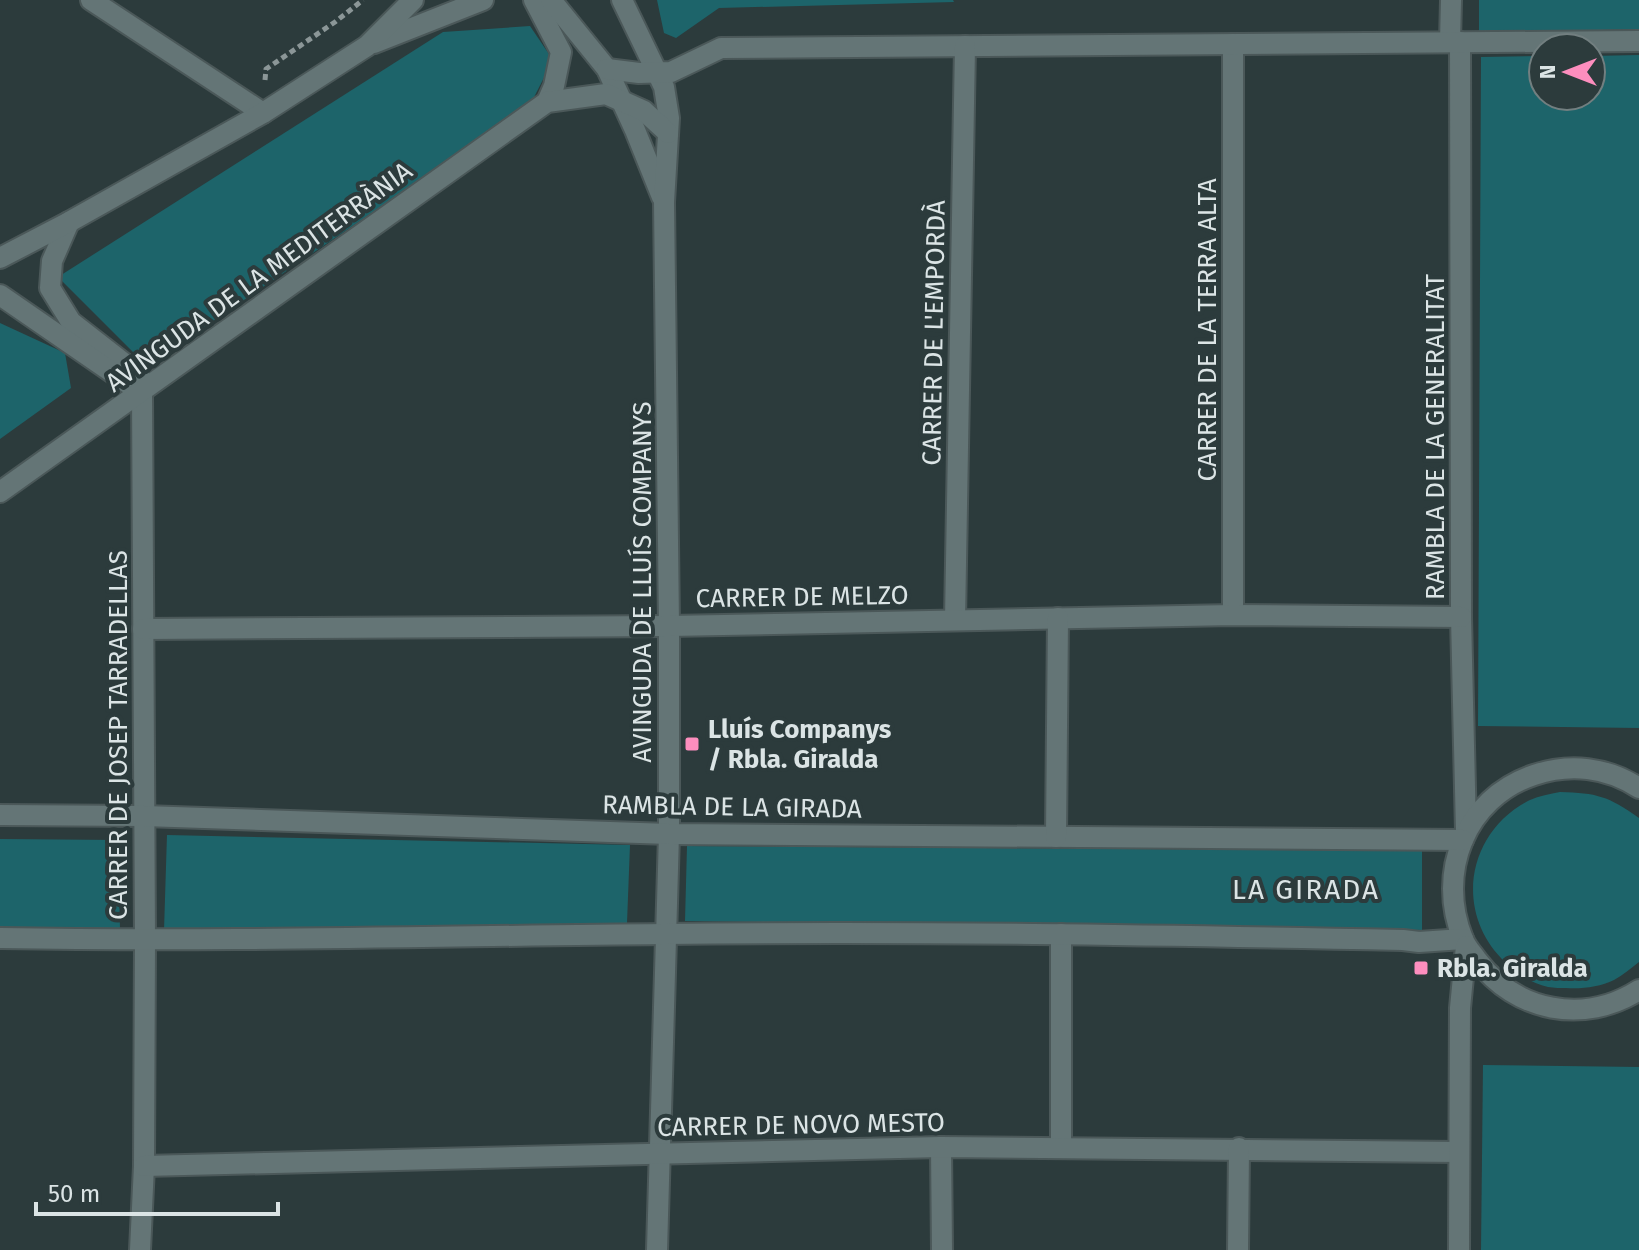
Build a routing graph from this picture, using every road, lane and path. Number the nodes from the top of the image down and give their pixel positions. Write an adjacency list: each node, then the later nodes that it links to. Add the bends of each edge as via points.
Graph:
1 (91, 0): 18 (street)
2 (363, 0): 18 (path, via 266,69)
3 (413, 0): 12 (street)
4 (483, 0): 12 (street)
5 (534, 0): 16 (street, via 561,52)
6 (551, 0): 14 (street, AVINGUDA DE LLUÍS COMPANYS)
7 (622, 0): 15 (street, AVINGUDA DE LLUÍS COMPANYS)
8 (1451, 0): 10 (street, RAMBLA DE LA GENERALITAT)
9 (1639, 41): 10 (street)
10 (1455, 42): 11 (street); 27 (street, RAMBLA DE LA GENERALITAT)
11 (1233, 44): 13 (street); 26 (street, CARRER DE LA TERRA ALTA)
12 (367, 46): 18 (street)
13 (965, 46): 15 (street, via 721,48 671,72); 29 (street, CARRER DE L'EMPORDÀ)
14 (607, 69): 15 (street); 17 (street, AVINGUDA DE LLUÍS COMPANYS)
15 (657, 72): 19 (street, AVINGUDA DE LLUÍS COMPANYS, via 664,87)
16 (547, 102): 17 (street, AVINGUDA DE LA MEDITERRÀNIA, via 606,94); 24 (street, AVINGUDA DE LA MEDITERRÀNIA)
17 (622, 102): 19 (street, AVINGUDA DE LA MEDITERRÀNIA, via 644,111); 20 (street, AVINGUDA DE LLUÍS COMPANYS)
18 (263, 113): 21 (street)
19 (668, 133): 20 (street, AVINGUDA DE LLUÍS COMPANYS)
20 (664, 202): 30 (street, AVINGUDA DE LLUÍS COMPANYS)
21 (69, 222): 22 (street); 24 (street, via 52,261 50,288 71,322)
22 (0, 258)
23 (0, 295): 24 (street)
24 (147, 389): 25 (street, AVINGUDA DE LA MEDITERRÀNIA); 31 (street, CARRER DE JOSEP TARRADELLAS)
25 (0, 492)
26 (1233, 615): 27 (street, CARRER DE MELZO); 28 (street, CARRER DE MELZO)
27 (1461, 617): 36 (street, RAMBLA DE LA GENERALITAT)
28 (1058, 618): 29 (street, CARRER DE MELZO); 37 (street)
29 (955, 620): 30 (street, CARRER DE MELZO)
30 (669, 626): 31 (street, CARRER DE MELZO); 35 (street, AVINGUDA DE LLUÍS COMPANYS)
31 (143, 629): 34 (street, CARRER DE JOSEP TARRADELLAS)
32 (1639, 788): 36 (street, via 1588,768 1552,769 1518,781 1488,802)
33 (0, 815): 34 (street, RAMBLA DE LA GIRADA)
34 (144, 816): 35 (street, RAMBLA DE LA GIRADA); 41 (street, CARRER DE JOSEP TARRADELLAS)
35 (669, 834): 37 (street, RAMBLA DE LA GIRADA); 38 (street, AVINGUDA DE LLUÍS COMPANYS)
36 (1464, 835): 37 (street, RAMBLA DE LA GIRADA); 42 (street, via 1453,872 1453,906)
37 (1056, 837)
38 (666, 934): 39 (street); 41 (street); 48 (street, AVINGUDA DE LLUÍS COMPANYS)
39 (1061, 934): 42 (street); 45 (street)
40 (0, 938): 41 (street)
41 (145, 940): 49 (street, CARRER DE JOSEP TARRADELLAS)
42 (1464, 942): 43 (street, via 1488,975 1517,997 1551,1008 1587,1010 1622,1001); 47 (street)
43 (1639, 990)
44 (941, 1147): 45 (street, CARRER DE NOVO MESTO); 48 (street, CARRER DE NOVO MESTO); 52 (street)
45 (1061, 1147): 46 (street, CARRER DE NOVO MESTO)
46 (1239, 1148): 47 (street, CARRER DE NOVO MESTO); 53 (street)
47 (1459, 1152): 54 (street)
48 (659, 1154): 49 (street, CARRER DE NOVO MESTO); 51 (street, AVINGUDA DE LLUÍS COMPANYS)
49 (144, 1166): 50 (street, CARRER DE JOSEP TARRADELLAS)
50 (140, 1250)
51 (657, 1250)
52 (942, 1250)
53 (1238, 1250)
54 (1459, 1250)

